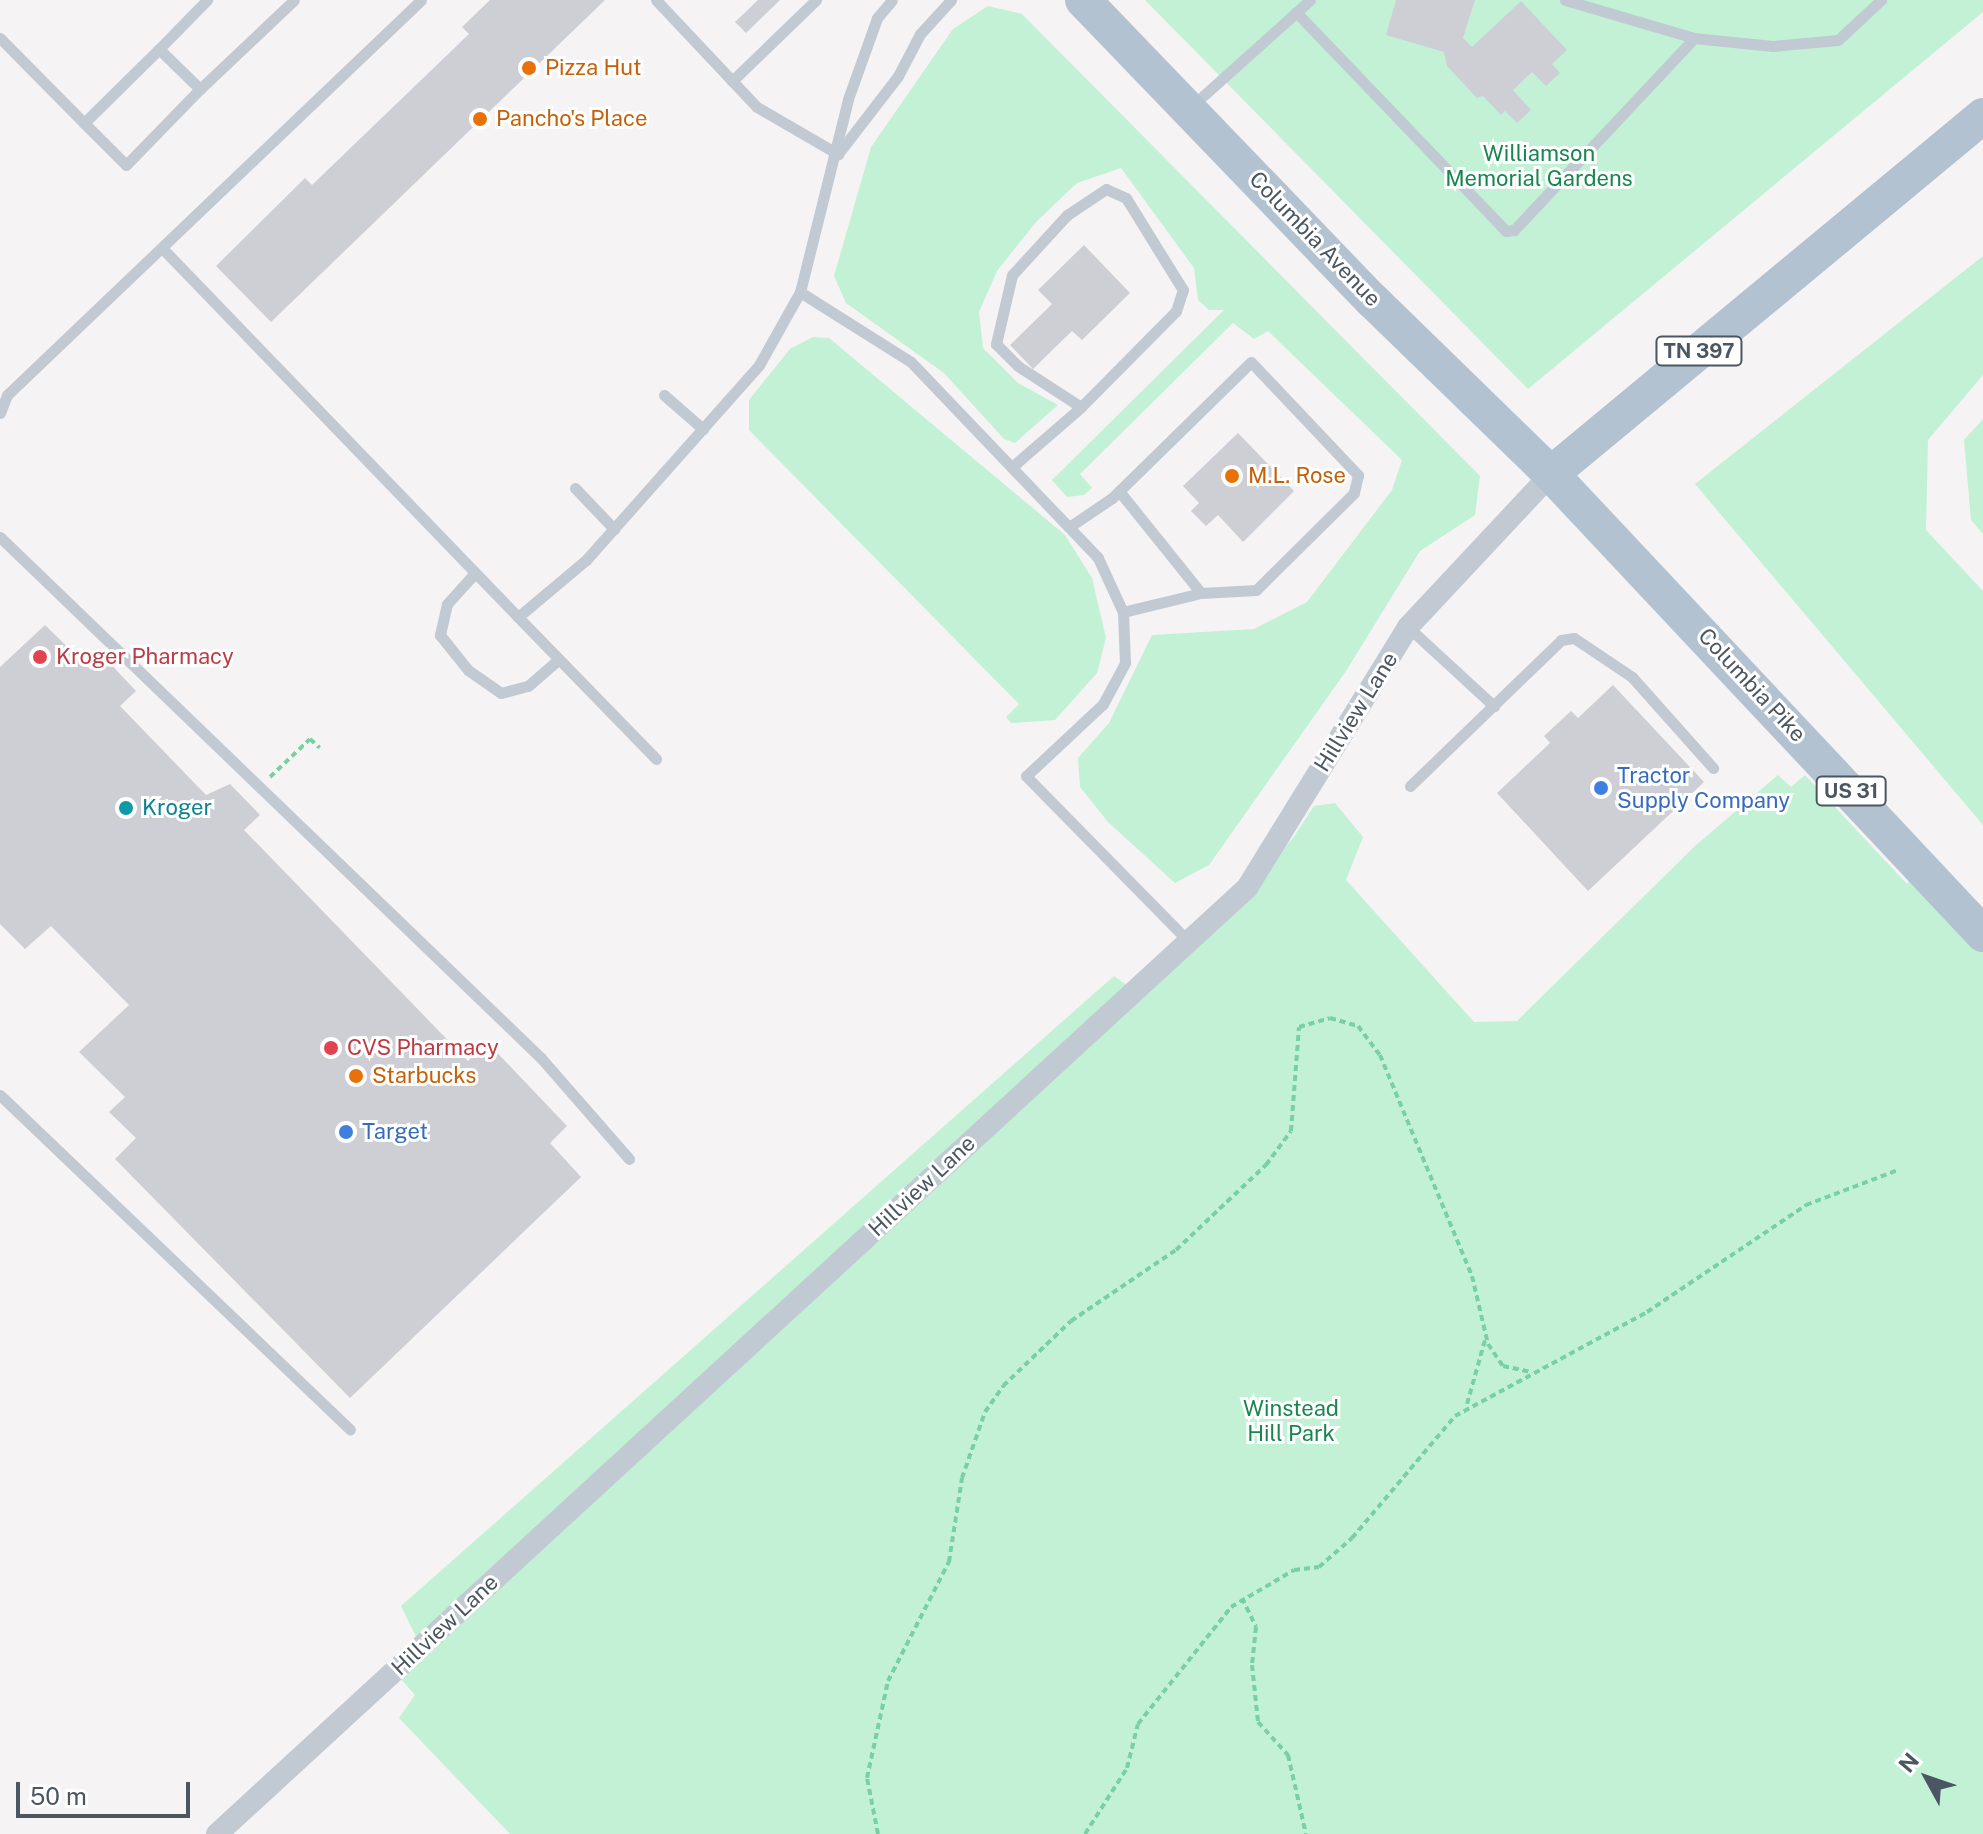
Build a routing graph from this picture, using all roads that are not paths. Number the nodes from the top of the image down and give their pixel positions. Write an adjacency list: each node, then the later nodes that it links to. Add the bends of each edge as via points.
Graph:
1 (207, 0): 15 (lane)
2 (294, 0): 17 (lane)
3 (421, 0): 22 (lane)
4 (656, 0): 16 (lane)
5 (816, 0): 16 (lane)
6 (892, 0): 21 (lane, via 877,18 848,99)
7 (951, 0): 21 (lane, via 920,34 898,76)
8 (1083, 0): 18 (main road, Columbia Avenue)
9 (1310, 0): 12 (lane)
10 (1565, 0): 14 (lane)
11 (1881, 0): 14 (lane, via 1838,40 1773,46)
12 (1296, 12): 14 (lane, via 1506,231 1525,219); 18 (lane)
13 (0, 38): 20 (lane)
14 (1694, 38)
15 (159, 49): 17 (lane); 20 (lane)
16 (732, 81): 21 (lane, via 757,107)
17 (200, 89): 20 (lane, via 126,165)
18 (1189, 108): 29 (main road, Columbia Avenue, via 1372,300)
19 (1983, 116): 29 (main road, TN 397)
20 (84, 123)
21 (838, 154): 23 (lane)
22 (163, 249): 26 (lane, via 7,395); 35 (lane)
23 (800, 292): 27 (lane, via 759,365); 28 (lane, via 911,362)
24 (664, 395): 27 (lane)
25 (1081, 407): 25 (lane, via 1176,311 1183,290 1126,198 1106,189 1067,215 1012,275 996,344 1018,366); 28 (lane)
26 (0, 413)
27 (703, 429): 33 (lane)
28 (1013, 466): 32 (lane)
29 (1551, 474): 39 (street, Hillview Lane); 45 (main road, Columbia Pike / US 31)
30 (575, 488): 33 (lane)
31 (1119, 491): 32 (lane); 36 (lane); 36 (lane, via 1251,362 1358,475 1354,493 1256,590)
32 (1072, 525): 37 (lane, via 1098,558)
33 (614, 529): 38 (lane)
34 (0, 537): 48 (lane, via 541,1058)
35 (475, 573): 38 (lane); 40 (lane, via 447,604 440,635 468,670 501,693 528,686)
36 (1201, 593): 37 (lane)
37 (1123, 612): 46 (lane, via 1125,663 1103,704 1026,776)
38 (518, 617): 40 (lane)
39 (1408, 627): 41 (lane); 46 (street, Hillview Lane, via 1249,884)
40 (558, 660): 42 (lane)
41 (1494, 706): 43 (lane, via 1561,640 1574,638 1632,677); 44 (lane)
42 (656, 759)
43 (1713, 768)
44 (1410, 786)
45 (1983, 934)
46 (1188, 941): 50 (street, Hillview Lane)
47 (0, 1095): 49 (lane)
48 (629, 1159)
49 (350, 1429)
50 (217, 1834)

